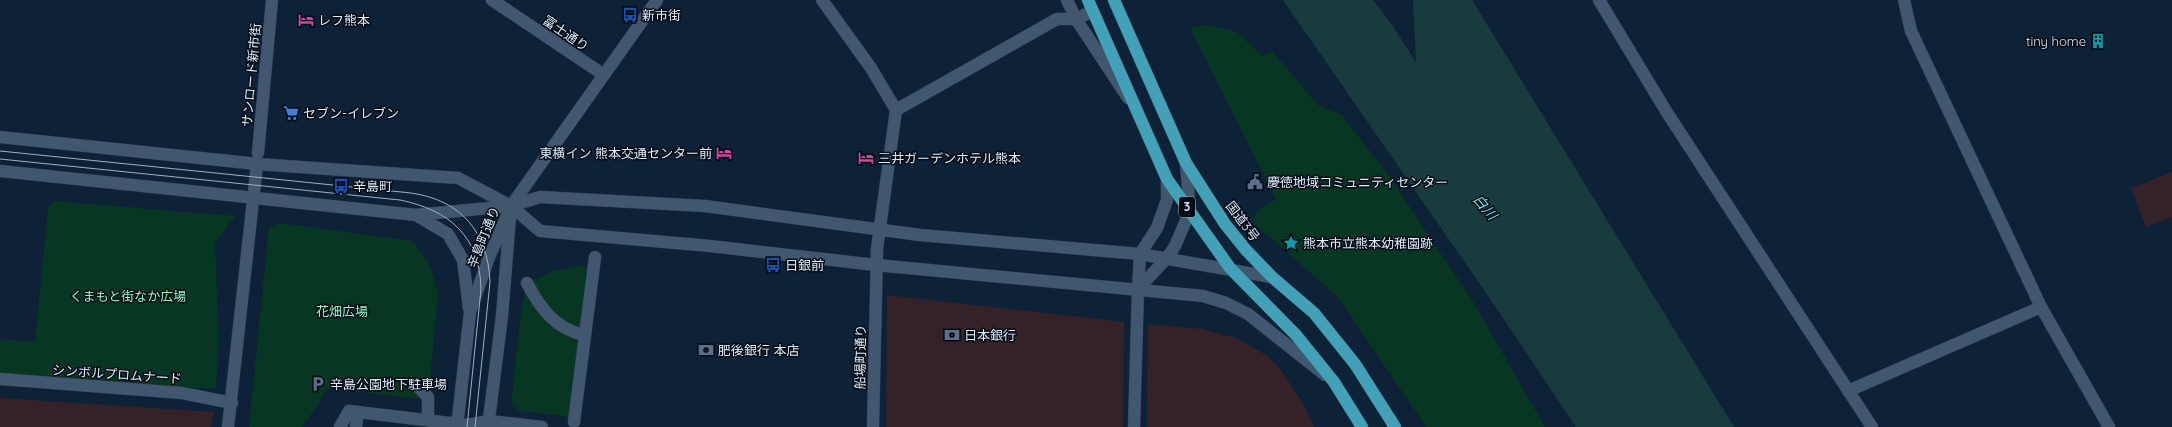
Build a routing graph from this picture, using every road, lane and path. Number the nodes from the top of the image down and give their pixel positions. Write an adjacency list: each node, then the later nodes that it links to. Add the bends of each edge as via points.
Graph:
1 (272, 0): 15 (street, サンロード新市街)
2 (492, 0): 11 (street, 富士通り)
3 (657, 0): 11 (street)
4 (822, 0): 12 (street, via 871,68)
5 (1067, 0): 10 (street)
6 (1114, 0): 16 (highway, 国道3号 / 3)
7 (1599, 0): 38 (street, via 1666,111)
8 (1904, 0): 32 (street, via 1912,31)
9 (1091, 6): 10 (street); 13 (highway, 3)
10 (1076, 19): 12 (street, via 1057,19); 13 (street)
11 (604, 75): 20 (street)
12 (896, 110): 23 (street, 船場町通り)
13 (1140, 118): 18 (highway, 3)
14 (0, 137): 15 (street)
15 (258, 159): 19 (street, サンロード新市街); 20 (street, via 458,178)
16 (1186, 163): 21 (street); 29 (highway, 国道3号 / 3, via 1225,224)
17 (0, 171): 19 (street)
18 (1167, 179): 21 (highway, 3); 24 (street, via 1168,200 1157,228)
19 (254, 198): 22 (street); 39 (street, サンロード新市街)
20 (511, 206): 22 (street); 23 (street, via 540,197 705,206); 27 (street, via 540,231 710,246); 33 (street, 辛島町通り); 43 (street, 辛島町通り, via 502,316)
21 (1190, 211): 26 (street); 28 (highway, 3)
22 (416, 215): 33 (street, via 448,234 463,260)
23 (878, 230): 24 (street); 27 (street, 船場町通り)
24 (1140, 254): 26 (street); 31 (street)
25 (595, 257): 34 (street)
26 (1167, 258): 28 (street); 31 (street)
27 (876, 265): 31 (street); 49 (street, 船場町通り)
28 (1230, 268): 29 (street); 36 (highway, 3, via 1296,335)
29 (1272, 277): 52 (highway, 国道3号 / 3, via 1314,313 1355,364)
30 (527, 283): 34 (street, via 540,306 558,324 574,333)
31 (1138, 289): 36 (street, via 1203,296 1226,303 1248,314); 50 (street)
32 (2041, 307): 38 (street); 54 (street)
33 (470, 312): 44 (street, 辛島町通り)
34 (585, 335): 42 (street)
35 (0, 379): 39 (street, シンボルプロムナード, via 182,393)
36 (1334, 382): 51 (highway, 3)
37 (420, 389): 41 (street, via 428,397)
38 (1848, 391): 53 (street)
39 (232, 403): 45 (street, サンロード新市街)
40 (353, 411): 41 (street); 46 (street); 47 (street)
41 (428, 420): 44 (street)
42 (574, 422)
43 (489, 424): 44 (street); 48 (street)
44 (457, 425)
45 (228, 427)
46 (340, 427)
47 (356, 427)
48 (542, 427)
49 (873, 427)
50 (1134, 427)
51 (1362, 427)
52 (1395, 427)
53 (1872, 427)
54 (2109, 427)

